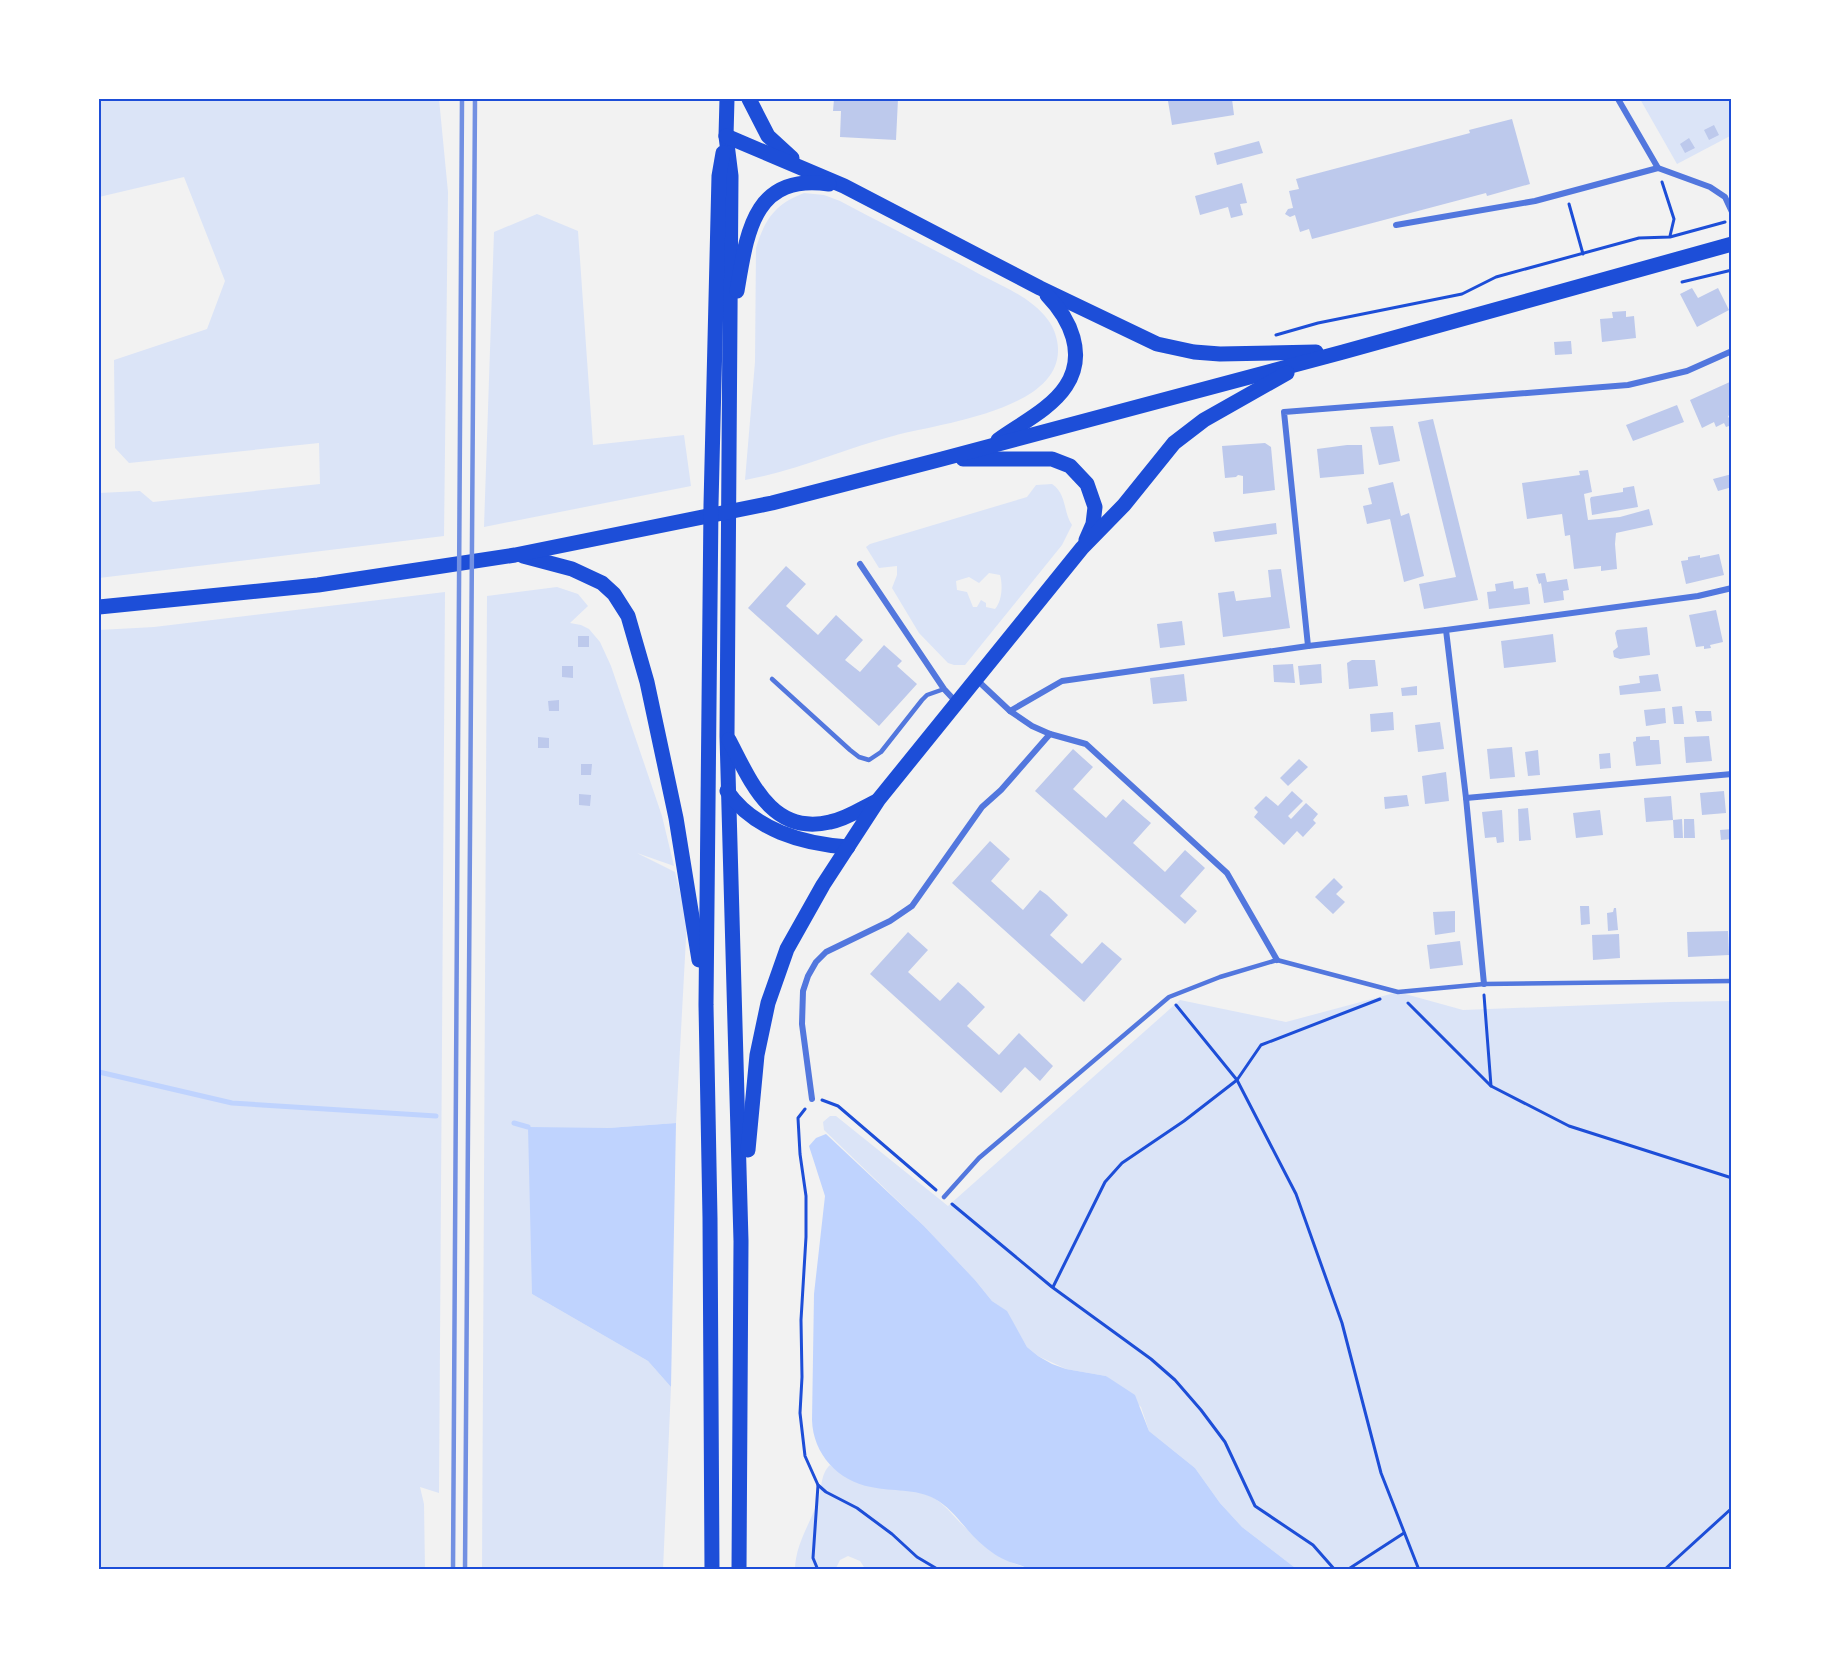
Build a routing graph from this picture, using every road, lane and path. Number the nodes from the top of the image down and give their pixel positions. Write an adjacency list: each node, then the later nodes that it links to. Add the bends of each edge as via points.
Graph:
1 (727, 99): 4 (main road)
2 (749, 99): 6 (main road, via 768,136)
3 (1618, 99): 5 (street)
4 (726, 136): 6 (main road); 22 (main road, via 731,176); 43 (main road, via 719,176)
5 (1658, 168): 7 (path); 10 (street); 11 (street, via 1710,187 1725,196)
6 (814, 173): 9 (main road)
7 (1659, 180): 8 (path); 16 (path, via 1674,219)
8 (1672, 184)
9 (844, 186): 21 (main road); 22 (main road, via 794,184 776,192 756,213 747,237)
10 (1566, 192): 14 (street); 18 (path)
11 (1732, 212)
12 (1732, 219): 15 (path)
13 (1718, 220): 15 (path)
14 (1396, 225)
15 (1714, 226): 16 (path)
16 (1670, 237): 18 (path, via 1639,238)
17 (1732, 244): 25 (main road)
18 (1583, 254): 23 (path, via 1496,277 1462,294 1318,323)
19 (1732, 270): 20 (path)
20 (1682, 282)
21 (1040, 288): 25 (main road, via 1168,348 1220,354); 27 (main road, via 1061,311 1074,337 1071,377 1052,402)
22 (730, 332): 42 (main road)
23 (1269, 337)
24 (1732, 351): 35 (street, via 1687,371 1628,385 1284,412)
25 (1343, 352): 26 (main road)
26 (1308, 361): 27 (main road); 29 (main road, via 1180,436 1124,505)
27 (990, 446): 28 (main road)
28 (942, 459): 29 (main road, via 1052,459 1070,466 1087,484 1095,507 1093,524); 30 (main road, via 772,502)
29 (1082, 548): 37 (main road)
30 (514, 555): 33 (main road, via 318,585); 54 (main road, via 589,576 614,594 628,616 647,682 680,837)
31 (860, 564): 38 (street)
32 (1732, 588): 34 (street)
33 (99, 608)
34 (1446, 630): 35 (street); 46 (street)
35 (1308, 646): 40 (street, via 1062,681)
36 (772, 679): 38 (lane, via 850,750 869,760 881,752 922,700)
37 (977, 680): 39 (main road); 40 (street)
38 (944, 689): 39 (street)
39 (957, 703): 47 (main road)
40 (1010, 711): 41 (street)
41 (1050, 734): 49 (street, via 1086,744 1227,873); 57 (street, via 982,807 912,906 826,952 816,962 803,991)
42 (727, 736): 45 (main road); 47 (main road, via 764,802 790,820 830,823)
43 (708, 747): 45 (main road); 54 (main road)
44 (1732, 774): 46 (street)
45 (728, 793): 48 (main road, via 755,818 791,837); 60 (main road)
46 (1466, 798): 51 (street)
47 (879, 799): 48 (main road)
48 (848, 847): 60 (main road, via 787,949 768,1003 750,1114)
49 (1277, 960): 52 (lane); 53 (lane)
50 (1732, 981): 51 (lane)
51 (1484, 984): 52 (lane); 56 (path)
52 (1398, 992): 55 (path, via 1261,1045); 56 (path)
53 (1169, 997): 55 (path); 59 (lane, via 979,1158)
54 (706, 1005): 65 (main road)
55 (1237, 1080): 61 (path, via 1122,1163 1105,1182); 64 (path, via 1296,1194 1342,1323 1381,1473)
56 (1491, 1086): 58 (path, via 1569,1126)
57 (812, 1099): 59 (path, via 838,1106); 62 (path, via 798,1118 806,1196 800,1413 805,1456)
58 (1732, 1178)
59 (944, 1197): 61 (path)
60 (741, 1241): 66 (main road)
61 (1053, 1287): 69 (path, via 1175,1380 1225,1442 1255,1506 1313,1545)
62 (818, 1485): 67 (path, via 813,1557); 68 (path, via 872,1518 917,1557)
63 (1732, 1508): 72 (path)
64 (1404, 1533): 70 (path); 71 (path)
65 (712, 1570)
66 (739, 1570)
67 (818, 1570)
68 (939, 1570)
69 (1335, 1570)
70 (1347, 1570)
71 (1419, 1570)
72 (1664, 1570)

